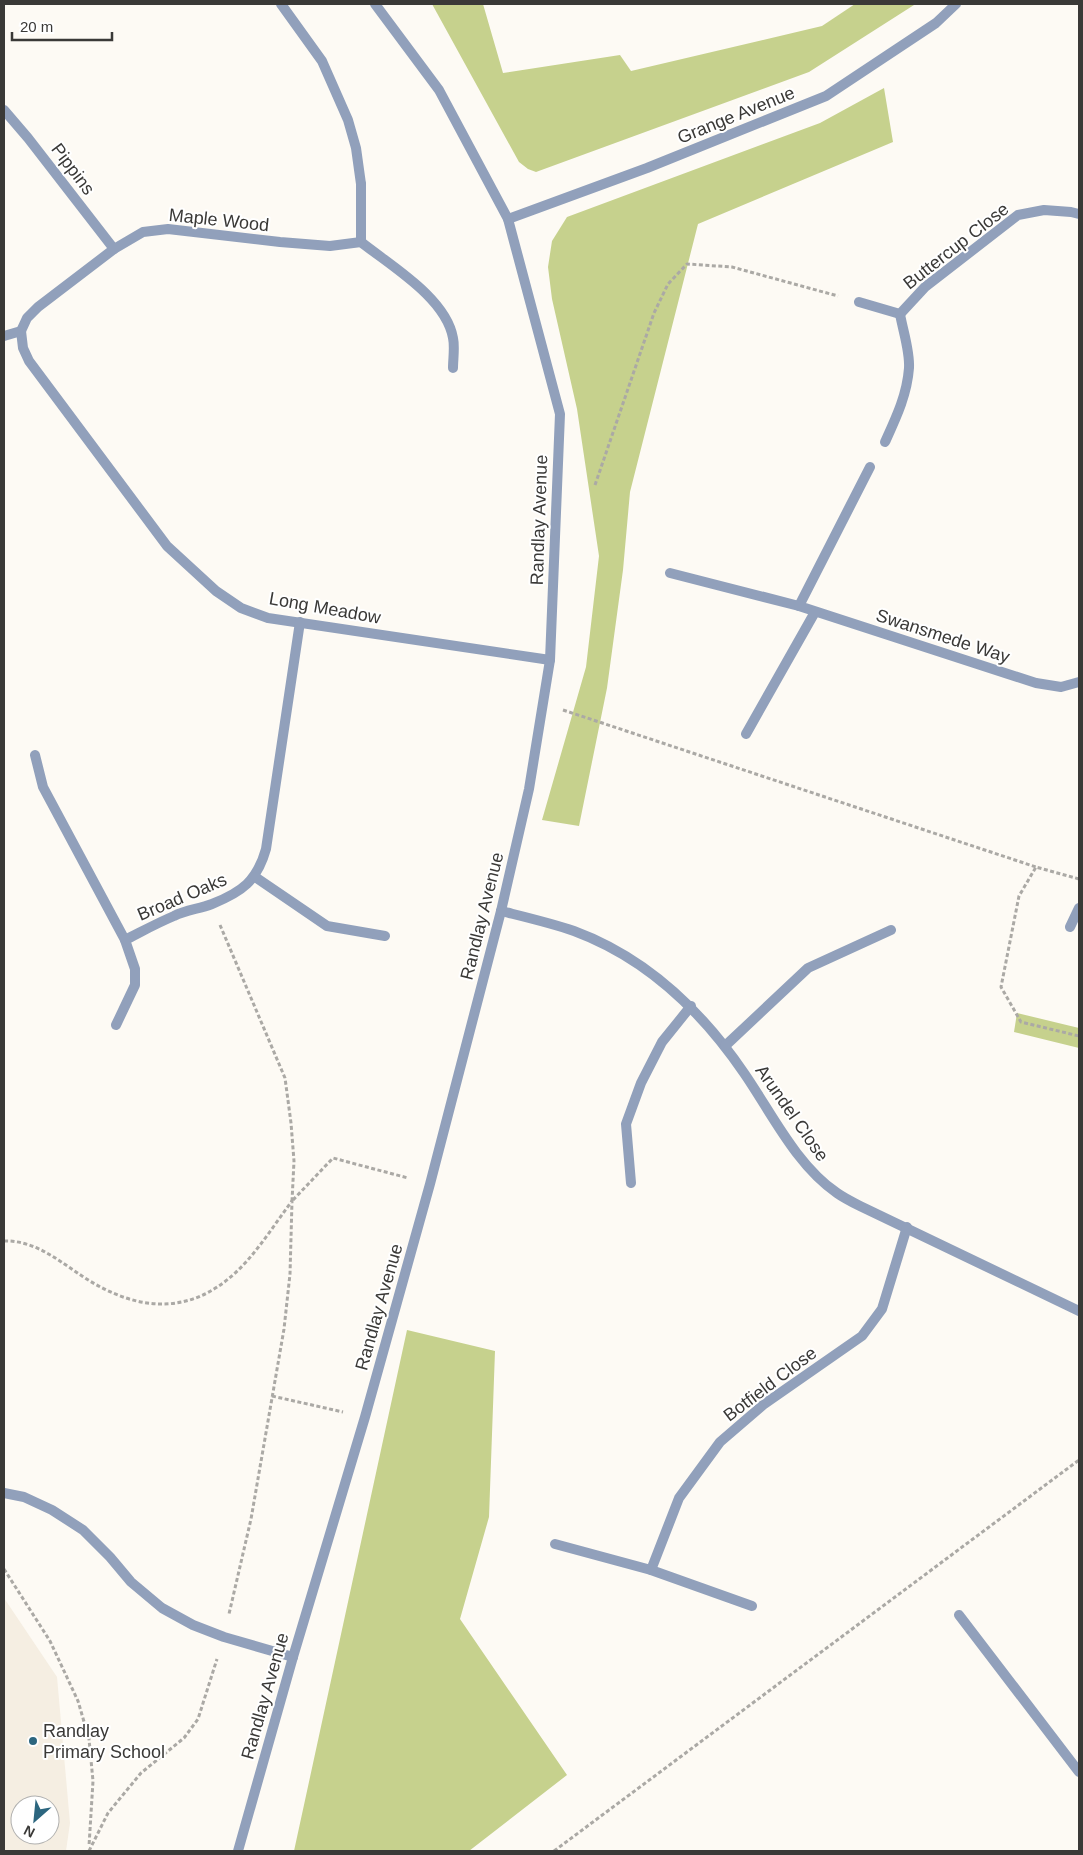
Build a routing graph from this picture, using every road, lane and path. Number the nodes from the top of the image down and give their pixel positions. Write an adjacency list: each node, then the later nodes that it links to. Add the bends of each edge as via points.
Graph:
1 (281, 4): 7 (street, via 322,61 348,120 361,184)
2 (375, 4): 6 (street, Randlay Avenue, via 440,90)
3 (956, 4): 6 (street, Grange Avenue, via 936,23 826,96 647,168)
4 (4, 110): 8 (street, Pippins)
5 (1079, 214): 10 (street, Buttercup Close, via 1044,210 1018,215 924,287)
6 (508, 219): 21 (street, Randlay Avenue, via 560,414)
7 (361, 242): 8 (street, Maple Wood, via 330,246 168,229 143,232); 13 (street, via 440,308 453,338)
8 (114, 249): 11 (street, Maple Wood, via 38,306)
9 (859, 302): 10 (street, Buttercup Close); 16 (path, via 732,268 687,264 668,284 654,313)
10 (900, 314): 14 (street, via 909,366 906,391)
11 (21, 332): 12 (street); 20 (street, Long Meadow, via 29,361 166,546 216,591 241,608 268,618)
12 (4, 336)
13 (453, 368)
14 (884, 442)
15 (870, 467): 18 (street)
16 (595, 485)
17 (670, 573): 18 (street, Swansmede Way)
18 (799, 606): 19 (street, Swansmede Way)
19 (815, 612): 22 (street, Swansmede Way, via 1036,684 1061,687); 24 (street)
20 (300, 622): 21 (street, Long Meadow); 27 (street, via 266,849)
21 (550, 660): 31 (street, Randlay Avenue, via 529,789)
22 (1079, 682)
23 (560, 709): 26 (path)
24 (746, 734)
25 (35, 755): 35 (street, Broad Oaks, via 43,787)
26 (1036, 867): 28 (path); 38 (path, via 1019,896 1001,987 1021,1022)
27 (255, 878): 29 (street, Broad Oaks); 34 (street, via 327,926)
28 (1079, 879)
29 (211, 905): 35 (street, Broad Oaks, via 175,915); 42 (path, via 284,1078 294,1161)
30 (1079, 908): 32 (street)
31 (501, 910): 36 (street, Arundel Close, via 597,941 645,967); 41 (street, Randlay Avenue)
32 (1070, 927)
33 (891, 930): 39 (street, via 808,968)
34 (385, 936)
35 (125, 940): 37 (street, via 135,969 135,985)
36 (691, 1006): 39 (street, Arundel Close); 40 (street, via 662,1042 641,1083 626,1124)
37 (116, 1025)
38 (1079, 1036)
39 (725, 1046): 43 (street, Arundel Close, via 790,1144 818,1176 836,1192 860,1206)
40 (631, 1183)
41 (430, 1184): 42 (path, via 333,1158); 47 (street, Randlay Avenue)
42 (292, 1201): 44 (path, via 247,1262 228,1280 187,1302 165,1305 138,1302 113,1294 32,1246); 46 (path, via 290,1274)
43 (907, 1227): 45 (street, Arundel Close); 52 (street, Botfield Close, via 882,1309 862,1336 763,1405 720,1442 679,1498)
44 (4, 1240)
45 (1079, 1311)
46 (272, 1396): 47 (path); 55 (path, via 251,1519)
47 (365, 1417): 56 (street, Randlay Avenue)
48 (1079, 1460): 60 (path)
49 (4, 1493): 55 (street, via 24,1496 83,1530 131,1582 162,1608)
50 (555, 1544): 52 (street)
51 (4, 1569): 58 (path, via 50,1641 78,1701 89,1739 93,1781)
52 (650, 1570): 53 (street)
53 (752, 1606)
54 (958, 1615): 57 (street)
55 (224, 1637): 56 (street); 58 (path, via 198,1719 184,1738 141,1773 108,1813)
56 (293, 1658): 59 (street, Randlay Avenue)
57 (1079, 1772)
58 (89, 1850)
59 (238, 1851)
60 (554, 1851)

